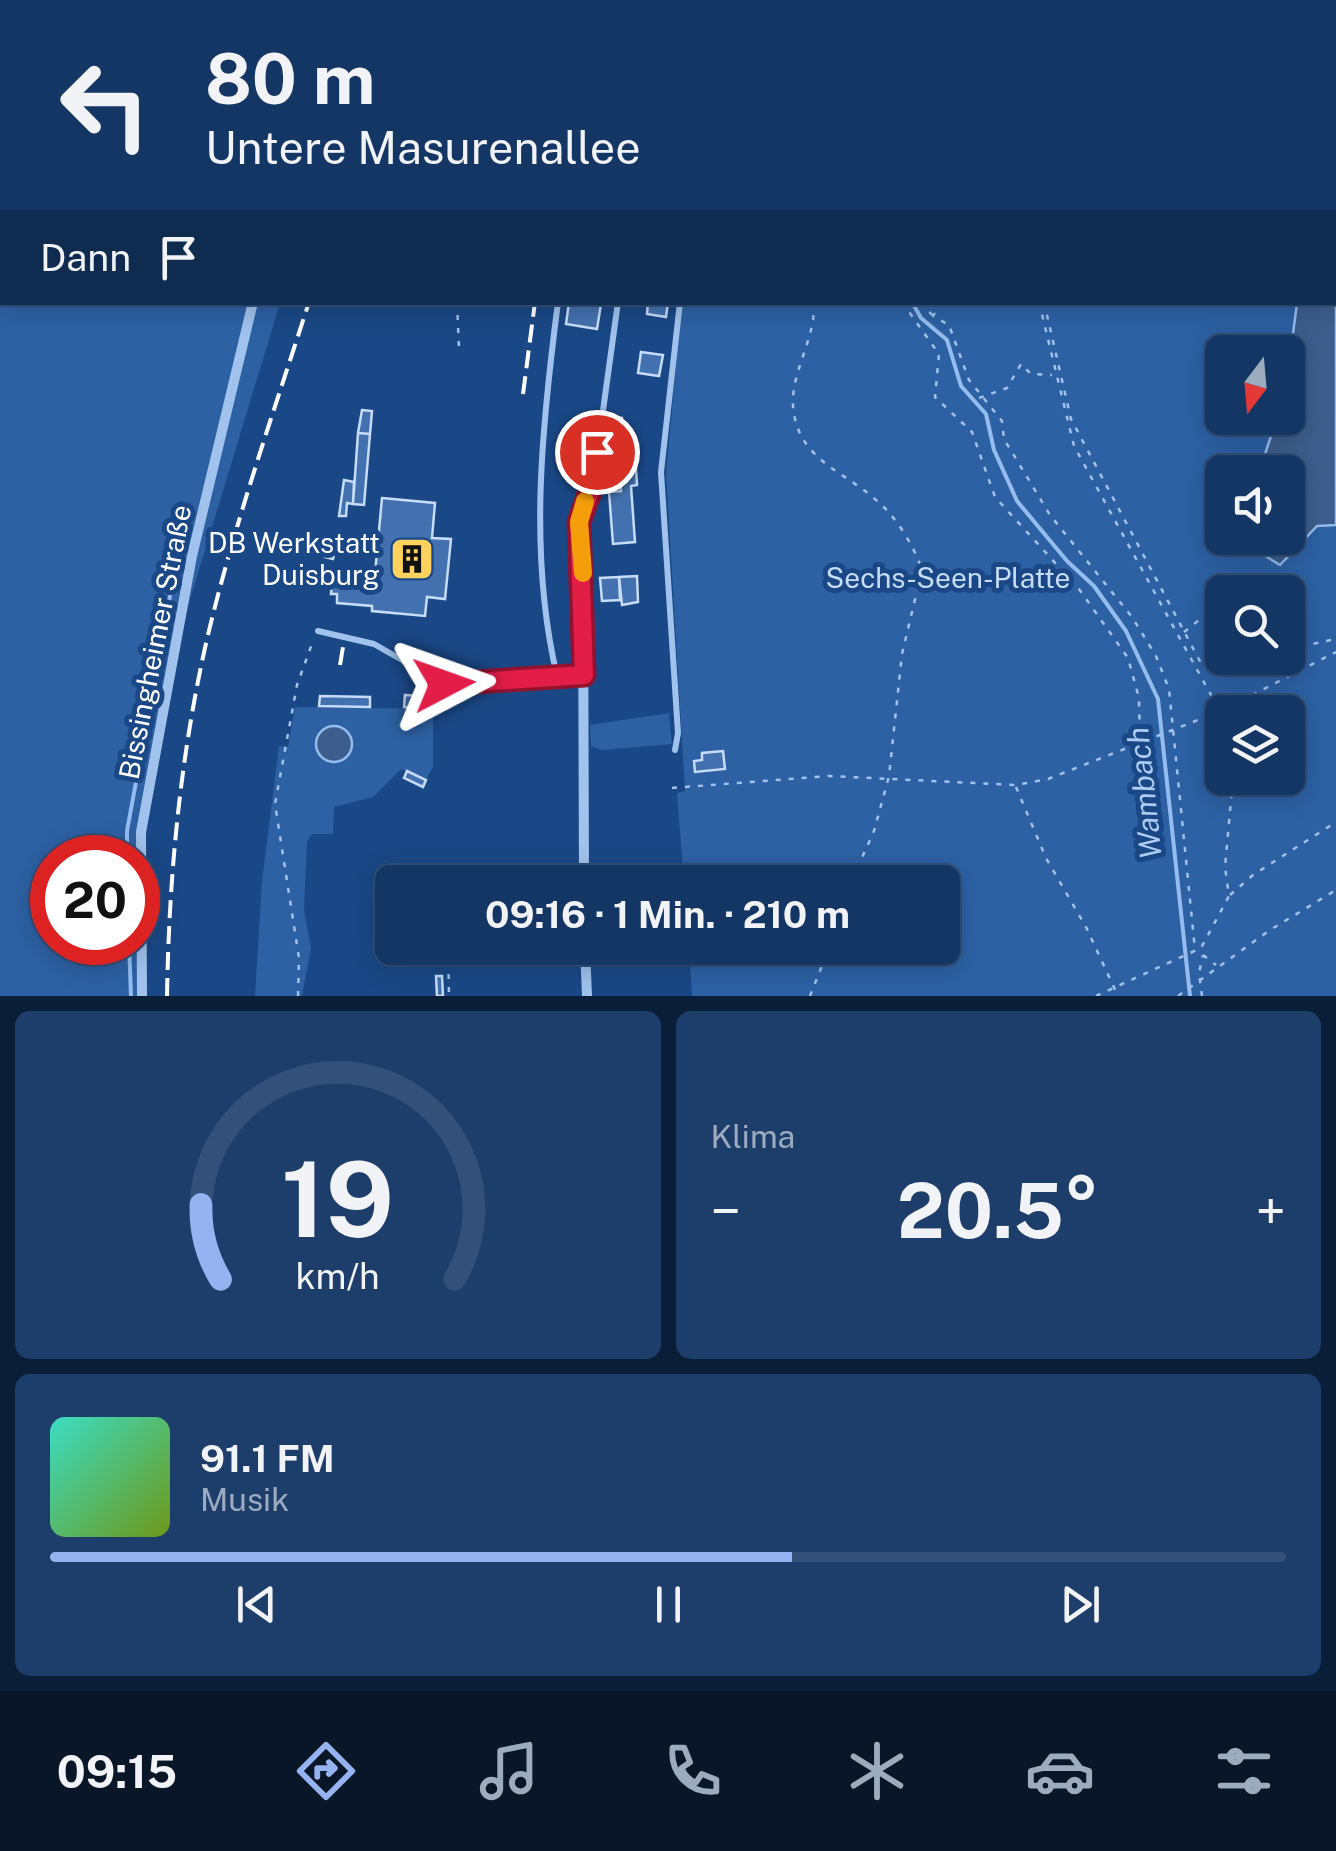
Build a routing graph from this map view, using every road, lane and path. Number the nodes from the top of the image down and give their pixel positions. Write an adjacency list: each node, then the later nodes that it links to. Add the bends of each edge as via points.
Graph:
1 (252, 305): 50 (street, Bissingheimer Straße, via 192,556 141,832)
2 (458, 305): 13 (path)
3 (558, 305): 25 (lane, via 540,453 547,620)
4 (618, 305): 16 (lane, via 593,483 579,522)
5 (680, 305): 31 (lane, via 661,472)
6 (814, 305): 32 (path, via 809,350 793,389 799,432 817,458 887,510 922,570 902,654)
7 (904, 305): 30 (path, via 939,354 936,397 972,432 995,497 1079,589 1128,658 1139,698)
8 (924, 305): 12 (path)
9 (940, 305): 12 (path)
10 (1042, 305): 14 (path)
11 (1043, 305): 18 (path, via 1072,418)
12 (933, 316): 15 (path, via 949,325)
13 (459, 348)
14 (1054, 375): 15 (path, via 1032,374 1022,364 1007,388); 18 (path, via 1083,466)
15 (979, 398): 29 (path, via 1002,422 1004,438 1050,515 1156,656 1169,689)
16 (583, 569): 24 (street)
17 (1205, 616): 18 (path)
18 (1183, 633): 23 (path); 26 (path)
19 (318, 635): 25 (lane, via 374,644 444,684); 51 (path, via 297,684 275,804 299,958)
20 (1336, 639): 21 (path)
21 (1305, 645)
22 (1336, 652): 27 (path)
23 (1205, 666)
24 (584, 675): 25 (lane); 37 (street)
25 (558, 676)
26 (1213, 695)
27 (1256, 695)
28 (1205, 719): 29 (path)
29 (1172, 731): 30 (path); 41 (path)
30 (1140, 744): 33 (path)
31 (675, 750)
32 (890, 776): 33 (path); 34 (path); 38 (path)
33 (1016, 785): 48 (path, via 1046,858)
34 (672, 788)
35 (1232, 795): 40 (path)
36 (1336, 822): 40 (path)
37 (584, 865)
38 (859, 865)
39 (1336, 890): 46 (path)
40 (1229, 896): 41 (path)
41 (1195, 950): 42 (path); 48 (path)
42 (1203, 955): 46 (path); 47 (path)
43 (448, 965): 52 (path)
44 (585, 965): 53 (street)
45 (822, 965): 54 (path)
46 (1218, 967): 47 (path)
47 (1200, 980): 49 (path); 57 (path)
48 (1116, 988): 55 (path); 56 (path)
49 (1179, 995)
50 (142, 996)
51 (298, 996)
52 (449, 996)
53 (586, 996)
54 (810, 996)
55 (1096, 996)
56 (1118, 996)
57 (1202, 996)

